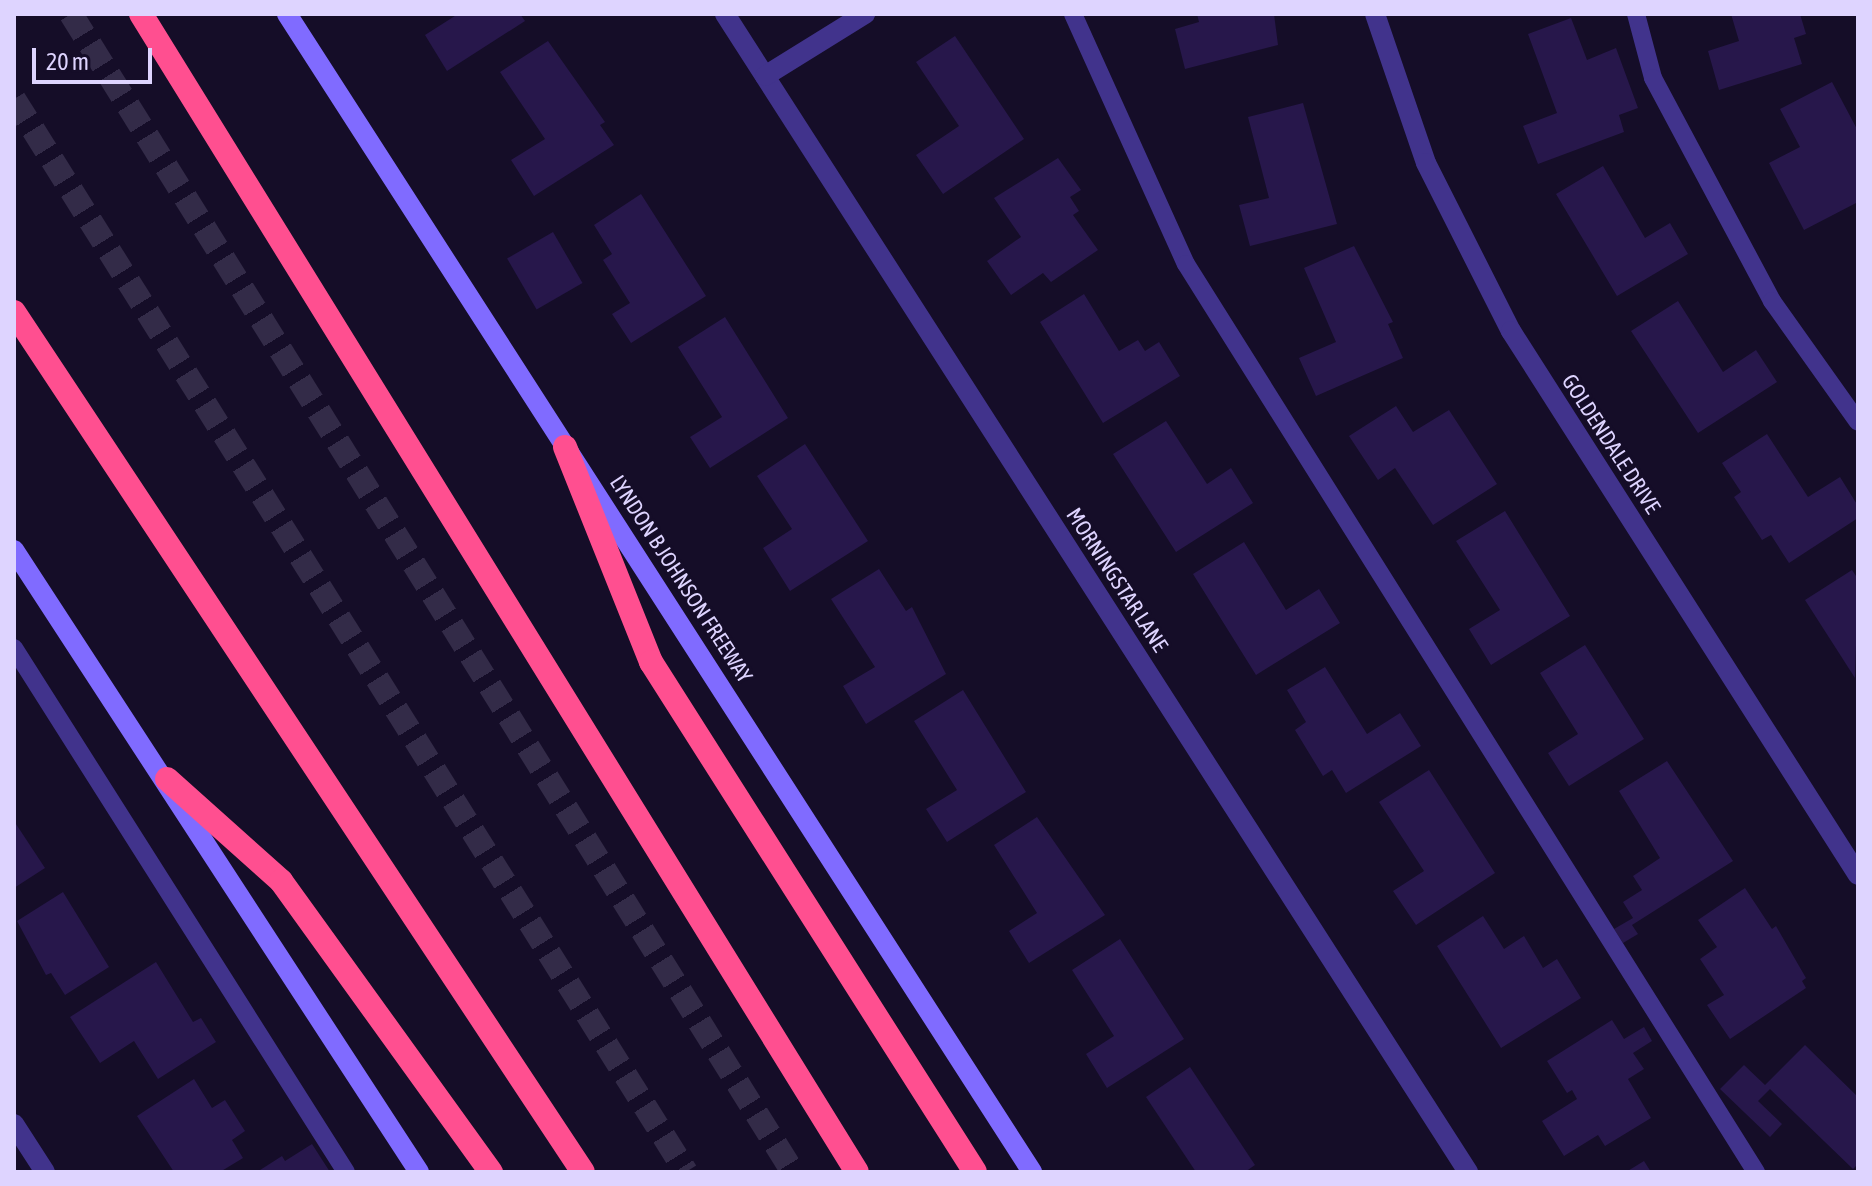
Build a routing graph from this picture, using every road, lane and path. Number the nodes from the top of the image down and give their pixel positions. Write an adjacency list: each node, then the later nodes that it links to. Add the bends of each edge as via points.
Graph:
1 (141, 14): 22 (highway)
2 (287, 14): 11 (main road, LYNDON B JOHNSON FREEWAY)
3 (725, 14): 8 (street, MORNINGSTAR LANE)
4 (865, 14): 8 (street)
5 (1073, 14): 26 (lane, via 1186,264)
6 (1375, 14): 15 (street, GOLDENDALE DRIVE, via 1426,163 1511,331)
7 (1636, 14): 10 (lane, via 1653,78 1772,301)
8 (765, 76): 25 (street, MORNINGSTAR LANE)
9 (14, 312): 21 (highway)
10 (1858, 422)
11 (565, 447): 23 (highway, via 651,662); 24 (main road, LYNDON B JOHNSON FREEWAY)
12 (14, 550): 14 (main road)
13 (14, 648): 18 (lane)
14 (167, 779): 19 (main road); 20 (highway, via 281,881)
15 (1858, 875)
16 (14, 1124): 17 (street)
17 (45, 1172)
18 (346, 1172)
19 (419, 1172)
20 (491, 1172)
21 (583, 1172)
22 (857, 1172)
23 (975, 1172)
24 (1032, 1172)
25 (1468, 1172)
26 (1756, 1172)

